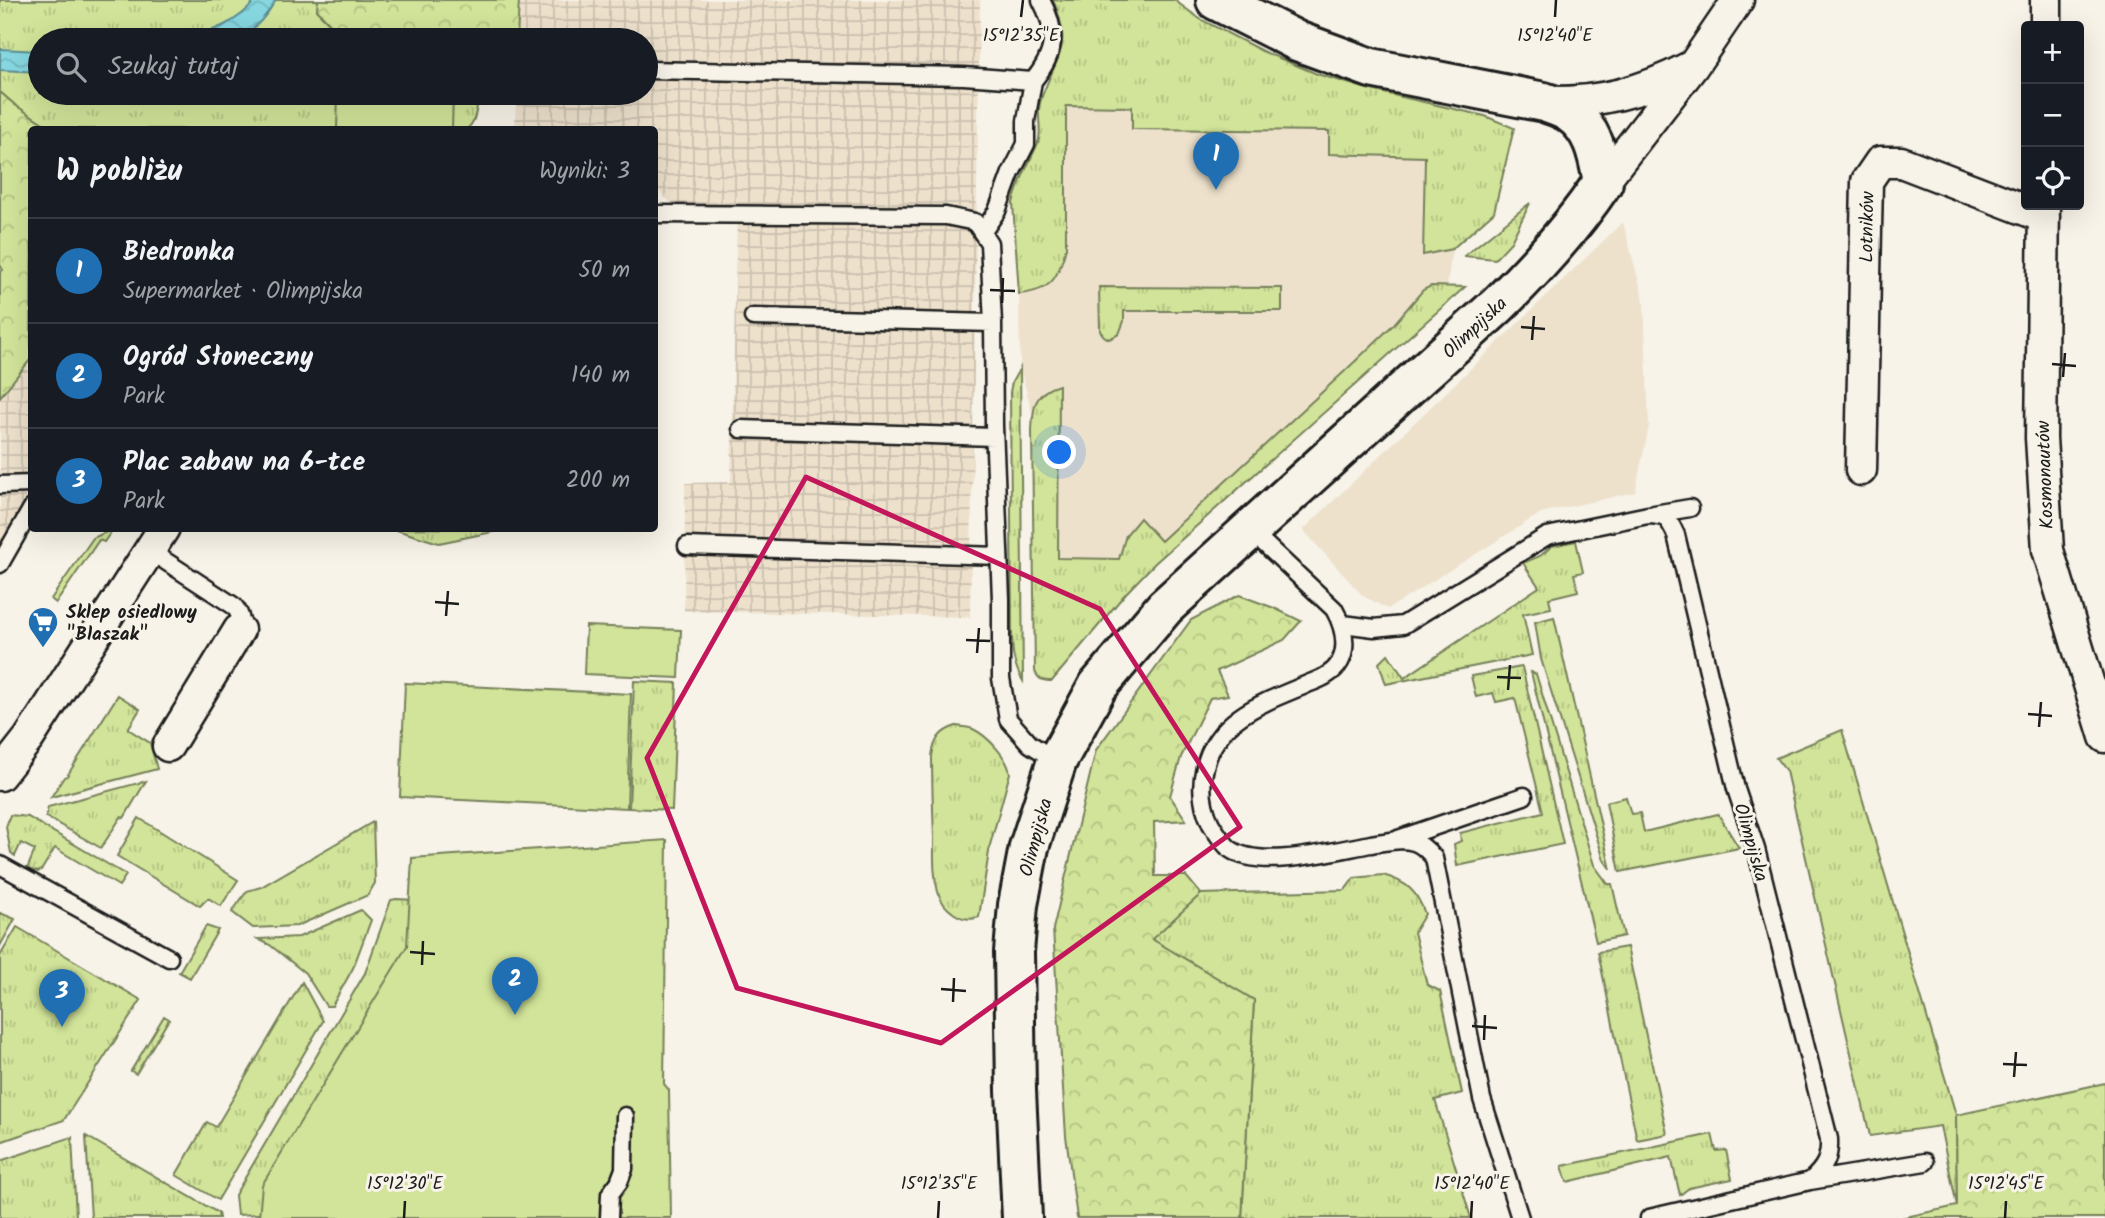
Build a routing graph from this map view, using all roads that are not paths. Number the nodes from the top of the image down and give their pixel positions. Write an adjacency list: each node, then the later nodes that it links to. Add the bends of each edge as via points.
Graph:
1 (1041, 0): 8 (lane, via 1050,17 1051,54)
2 (1216, 0): 9 (street, via 1297,41 1371,68)
3 (1738, 0): 6 (street)
4 (2046, 0): 5 (street)
5 (2046, 21)
6 (1693, 65): 9 (street, via 1666,80 1616,96); 10 (street)
7 (658, 69): 8 (lane)
8 (1033, 81): 13 (lane, via 1026,144 998,211)
9 (1544, 102): 10 (street, via 1570,113 1584,127 1597,146)
10 (1603, 182): 24 (street, Olimpijska, via 1535,269)
11 (2044, 211): 18 (street, Lotników, via 1901,162 1880,162 1867,181); 31 (street, Kosmonautów, via 2041,439 2048,550)
12 (658, 214): 13 (lane, via 946,216 975,222)
13 (982, 233): 15 (lane, via 989,243)
14 (753, 317): 15 (lane)
15 (993, 323): 17 (lane)
16 (741, 429): 17 (lane)
17 (994, 437): 27 (lane)
18 (1861, 470)
19 (28, 484): 20 (lane)
20 (0, 485)
21 (1690, 508): 23 (lane)
22 (28, 515): 28 (lane)
23 (1648, 515): 29 (lane, via 1548,536 1403,625); 41 (lane, Olimpijska, via 1669,520 1676,535 1736,789 1756,849 1829,1139 1830,1154 1823,1170)
24 (1250, 530): 29 (lane, via 1334,609); 33 (street, Olimpijska, via 1165,607 1098,686)
25 (157, 540): 30 (lane, via 234,606 240,613); 34 (street)
26 (687, 546): 27 (lane)
27 (999, 556): 33 (lane, via 1001,678 1008,719 1030,744)
28 (0, 564)
29 (1343, 624): 36 (lane, via 1345,645 1340,662 1329,675 1229,723 1208,753 1202,780 1204,806 1230,849 1253,859)
30 (239, 630): 32 (street)
31 (2105, 737)
32 (168, 746)
33 (1057, 761): 43 (street, Olimpijska, via 1029,847 1015,940)
34 (0, 775)
35 (1524, 796): 36 (lane)
36 (1392, 841): 44 (lane, via 1415,842 1434,858 1482,1099)
37 (0, 865): 38 (lane)
38 (169, 958)
39 (625, 1116): 42 (lane, via 624,1169 610,1194)
40 (1925, 1162): 41 (lane)
41 (1810, 1181): 45 (lane)
42 (608, 1218)
43 (1022, 1218)
44 (1520, 1218)
45 (1649, 1218)

